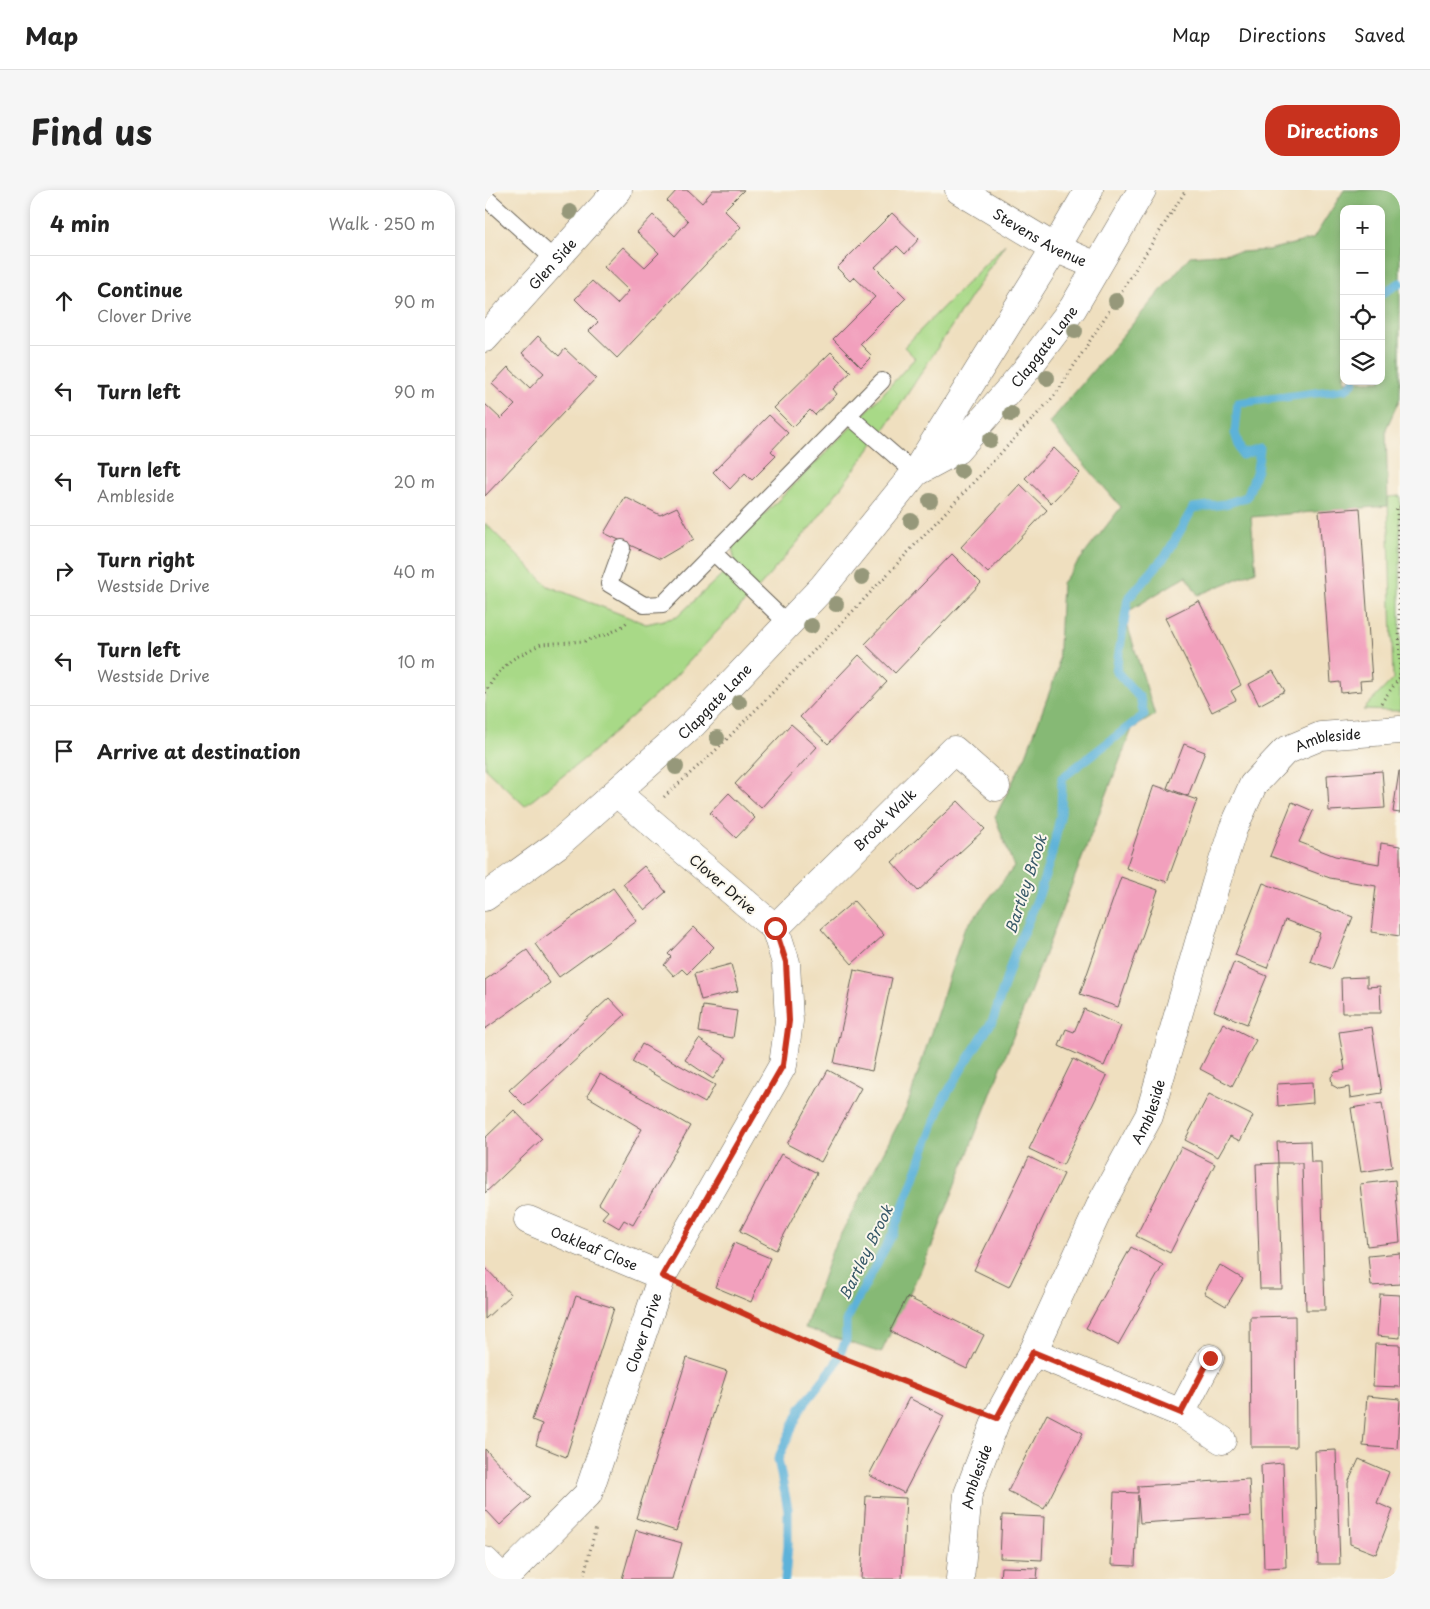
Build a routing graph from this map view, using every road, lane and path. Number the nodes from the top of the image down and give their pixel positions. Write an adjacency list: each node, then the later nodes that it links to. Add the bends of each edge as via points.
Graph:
1 (618, 190): 8 (street, Glen Side)
2 (959, 190): 7 (street, Stevens Avenue)
3 (1089, 190): 7 (street, Clapgate Lane)
4 (1142, 190): 9 (street, Clapgate Lane)
5 (1186, 190): 24 (path, via 1056,394 854,610 716,750)
6 (485, 198): 8 (lane)
7 (1055, 248): 9 (street, Stevens Avenue); 13 (street, Clapgate Lane)
8 (554, 259): 10 (street, Glen Side)
9 (1097, 266): 13 (street, Clapgate Lane, via 1073,308 1027,370 957,450)
10 (485, 338)
11 (882, 381): 12 (lane)
12 (848, 415): 13 (lane); 16 (lane)
13 (915, 473): 18 (street, Clapgate Lane, via 822,588)
14 (1400, 506): 19 (path, via 1397,507)
15 (622, 548): 17 (lane, via 609,584)
16 (713, 552): 17 (lane, via 663,604); 18 (lane)
17 (644, 605): 20 (path, via 623,626 608,634 585,641 541,644 511,660)
18 (788, 624): 23 (street, Clapgate Lane, via 693,724)
19 (1400, 677)
20 (485, 693)
21 (1400, 730): 29 (street, Ambleside, via 1321,736 1285,751 1253,785 1233,829 1216,883 1149,1116 1102,1202)
22 (996, 787): 26 (street, Brook Walk, via 955,750)
23 (617, 793): 24 (street, Clover Drive); 25 (street, Clapgate Lane, via 557,846)
24 (643, 816): 26 (street, Clover Drive)
25 (485, 897)
26 (775, 928): 28 (street, Clover Drive, via 786,962 789,1021 783,1065)
27 (528, 1220): 28 (street, Oakleaf Close)
28 (662, 1276): 32 (path, via 853,1363); 34 (street, Clover Drive)
29 (1033, 1352): 31 (street); 32 (street, Ambleside)
30 (1210, 1358): 31 (street)
31 (1181, 1413): 33 (street)
32 (997, 1418): 38 (street, Ambleside, via 968,1494)
33 (1222, 1440)
34 (588, 1494): 36 (street, Clover Drive); 37 (path, via 601,1510)
35 (485, 1561): 36 (street)
36 (504, 1579)
37 (583, 1579)
38 (960, 1579)

